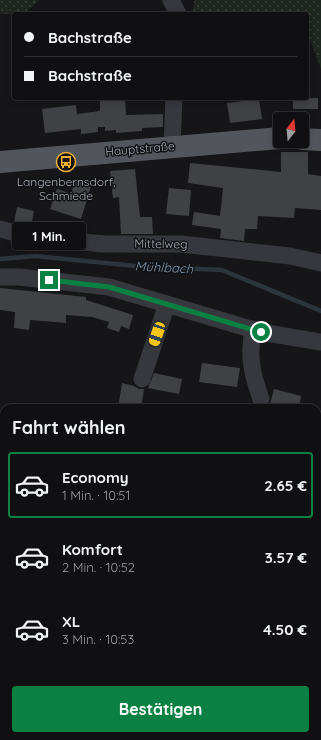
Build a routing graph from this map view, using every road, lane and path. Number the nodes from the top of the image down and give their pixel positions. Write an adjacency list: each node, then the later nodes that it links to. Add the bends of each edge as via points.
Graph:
1 (171, 0): 2 (street)
2 (177, 12)
3 (174, 100): 7 (street)
4 (273, 139): 7 (main road, Hauptstraße)
5 (309, 139): 6 (main road)
6 (321, 140)
7 (172, 147): 8 (main road, Hauptstraße)
8 (0, 162)
9 (0, 229): 10 (street, Mittelweg, via 30,237 104,244 181,244 290,256)
10 (321, 263)
11 (0, 277): 12 (street, via 109,287)
12 (167, 304): 13 (street); 15 (street)
13 (253, 329): 14 (street); 16 (street, via 250,347 253,376)
14 (321, 342)
15 (142, 379)
16 (261, 399)

